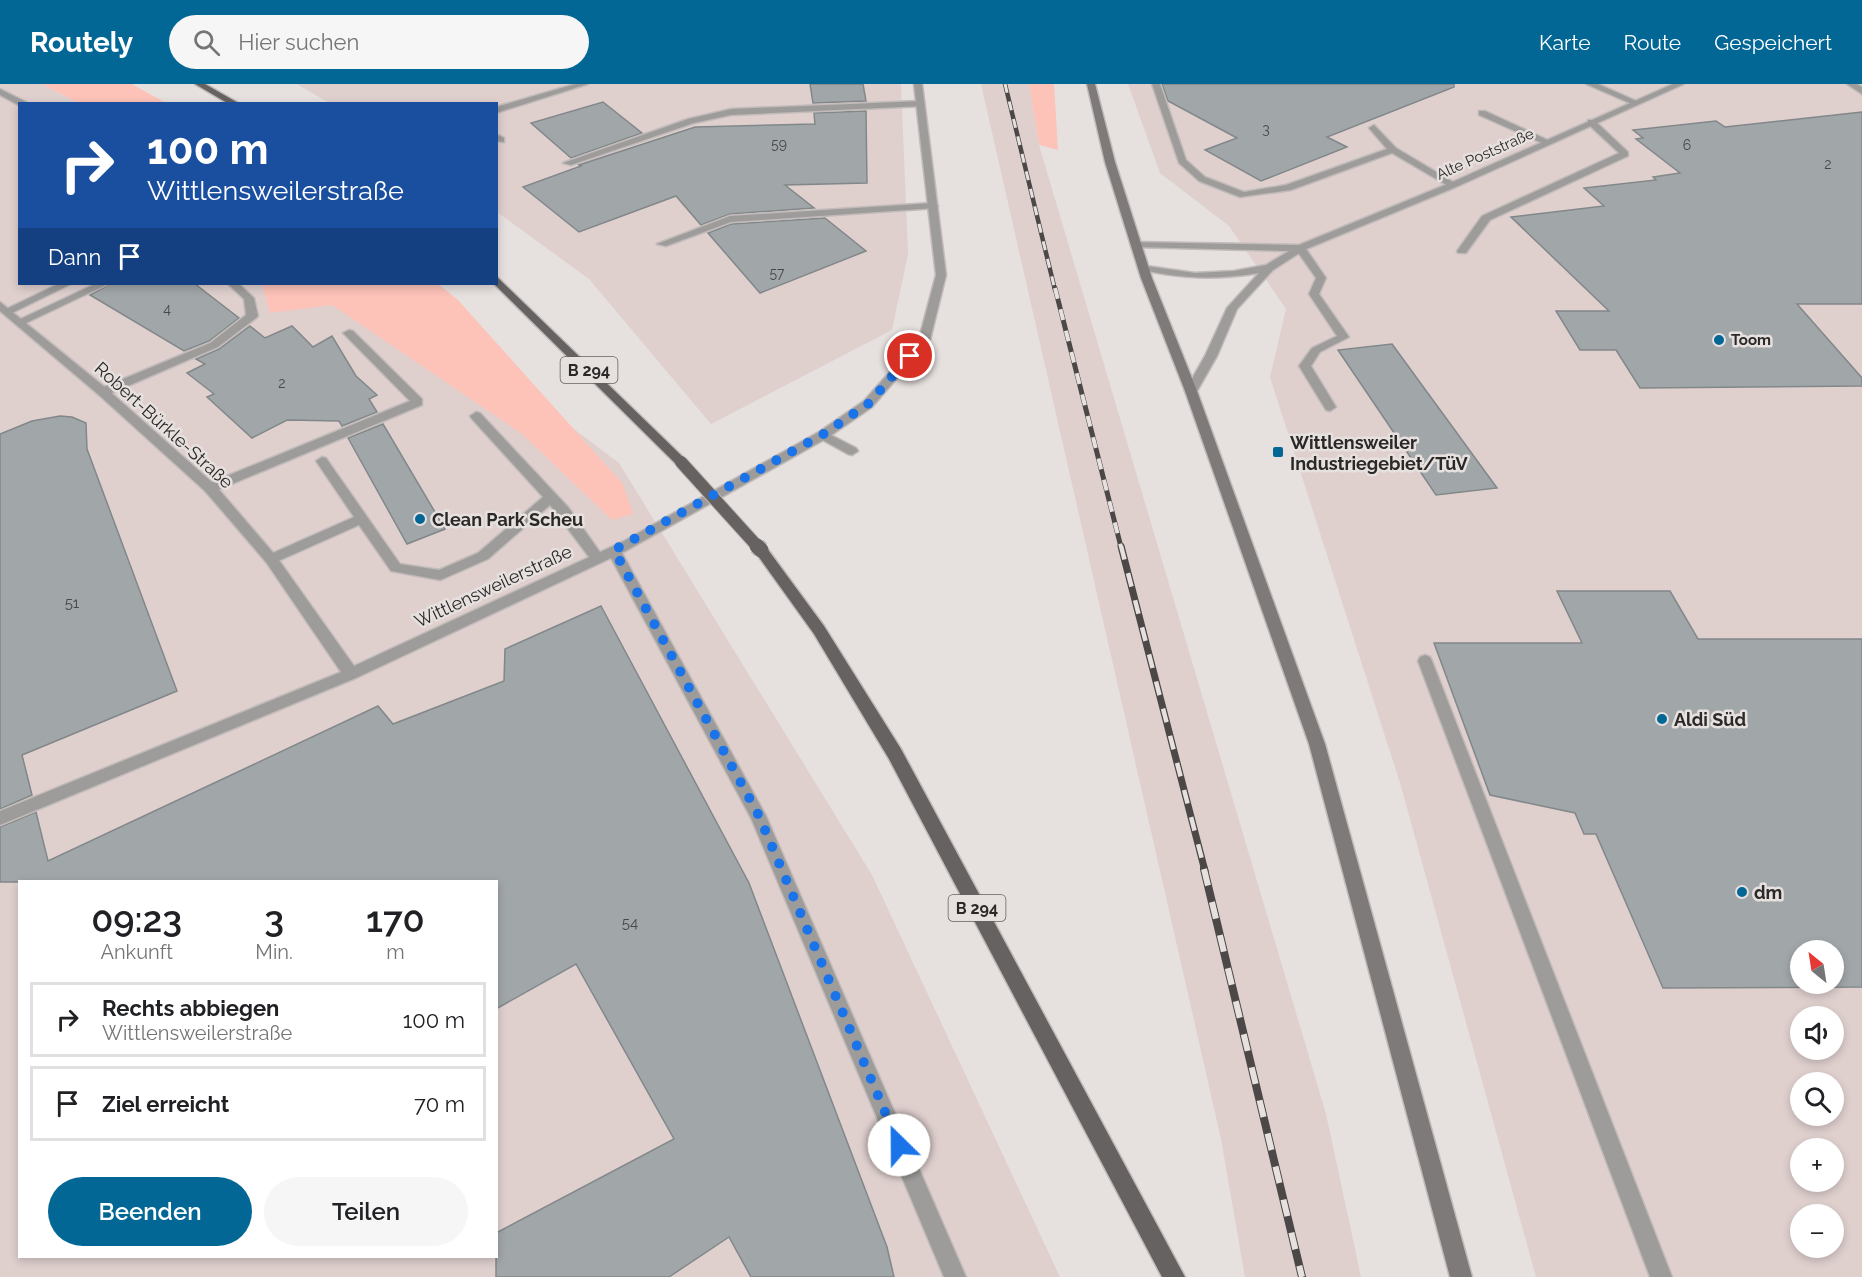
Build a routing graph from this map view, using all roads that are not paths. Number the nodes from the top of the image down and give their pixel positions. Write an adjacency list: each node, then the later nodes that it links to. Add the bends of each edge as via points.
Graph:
1 (199, 84): 12 (main road)
2 (584, 84): 15 (street)
3 (918, 84): 14 (street, Wittlensweilerstraße)
4 (1091, 84): 25 (street)
5 (1156, 84): 20 (street, via 1182,161 1202,179 1243,195 1288,188)
6 (1590, 84): 13 (street)
7 (1680, 84): 13 (street, Alte Poststraße)
8 (1851, 84): 9 (street)
9 (1862, 91)
10 (0, 92): 11 (street)
11 (19, 102)
12 (232, 102)
13 (1637, 103): 17 (street, Alte Poststraße)
14 (921, 104): 21 (street, via 731,112 691,121); 23 (street, Wittlensweilerstraße)
15 (498, 109)
16 (1482, 113): 19 (street)
17 (1591, 122): 19 (street, Alte Poststraße); 27 (street, via 1625,154 1486,218)
18 (1374, 128): 20 (street)
19 (1547, 142): 22 (street, Alte Poststraße)
20 (1393, 150): 22 (street)
21 (568, 163)
22 (1453, 184): 26 (street, Alte Poststraße)
23 (933, 206): 24 (street, via 730,219); 41 (street, Wittlensweilerstraße, via 941,274 924,340 868,404)
24 (662, 244)
25 (1135, 244): 26 (street, Alte Poststraße); 28 (street)
26 (1300, 248): 29 (street, Alte Poststraße); 39 (street, via 1321,278 1314,294 1343,337 1316,350 1305,366)
27 (1462, 251)
28 (1143, 267): 29 (street, Alte Poststraße, via 1195,276); 37 (street)
29 (1269, 268): 37 (street, Alte Poststraße, via 1232,308)
30 (498, 281): 54 (main road, B 294, bridge, via 681,462 761,550 819,630 895,754)
31 (63, 285): 34 (street)
32 (101, 285): 35 (street)
33 (234, 285): 38 (street, via 249,298 252,316 214,345)
34 (4, 308): 35 (street, Robert-Bürkle-Straße)
35 (20, 322): 38 (street, Robert-Bürkle-Straße)
36 (349, 333): 44 (street, via 418,402)
37 (1191, 391): 55 (street, via 1317,744)
38 (103, 392): 44 (street, Robert-Bürkle-Straße)
39 (1330, 407)
40 (476, 416): 45 (street)
41 (822, 435): 42 (street); 47 (street, Wittlensweilerstraße)
42 (852, 451)
43 (322, 461): 46 (street)
44 (210, 488): 49 (street, Robert-Bürkle-Straße)
45 (550, 497): 46 (street, via 483,556 440,575 396,568); 48 (street)
46 (361, 519): 49 (street)
47 (614, 550): 48 (street, Wittlensweilerstraße); 53 (street, via 759,816)
48 (597, 558): 51 (street, Wittlensweilerstraße)
49 (271, 559): 51 (street, Robert-Bürkle-Straße)
50 (1425, 661): 56 (street)
51 (351, 674): 52 (street, Wittlensweilerstraße)
52 (0, 818)
53 (955, 1277)
54 (1174, 1277)
55 (1461, 1277)
56 (1661, 1277)

